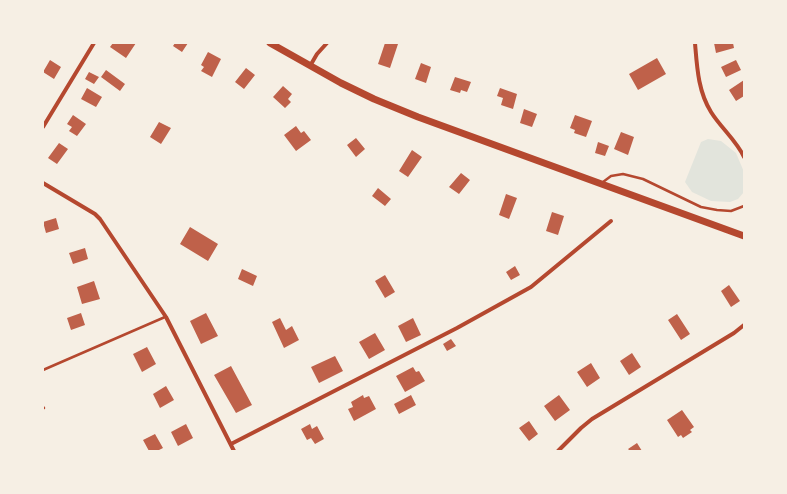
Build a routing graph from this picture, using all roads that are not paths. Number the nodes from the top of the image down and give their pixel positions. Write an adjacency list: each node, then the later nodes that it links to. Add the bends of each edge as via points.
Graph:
1 (94, 43): 6 (street)
2 (270, 43): 5 (main road)
3 (327, 43): 5 (street)
4 (694, 43): 7 (street, via 704,99)
5 (310, 66): 9 (main road, via 374,99 418,117)
6 (43, 127)
7 (744, 158)
8 (43, 183): 13 (street, via 100,219)
9 (602, 184): 10 (lane, via 611,176 623,174 644,179 701,207 731,211); 12 (main road)
10 (744, 206)
11 (611, 221): 16 (street, via 520,294)
12 (744, 236)
13 (166, 317): 15 (lane); 16 (street)
14 (744, 325): 18 (street, via 592,419)
15 (43, 370)
16 (231, 444): 17 (street)
17 (234, 451)
18 (558, 451)

